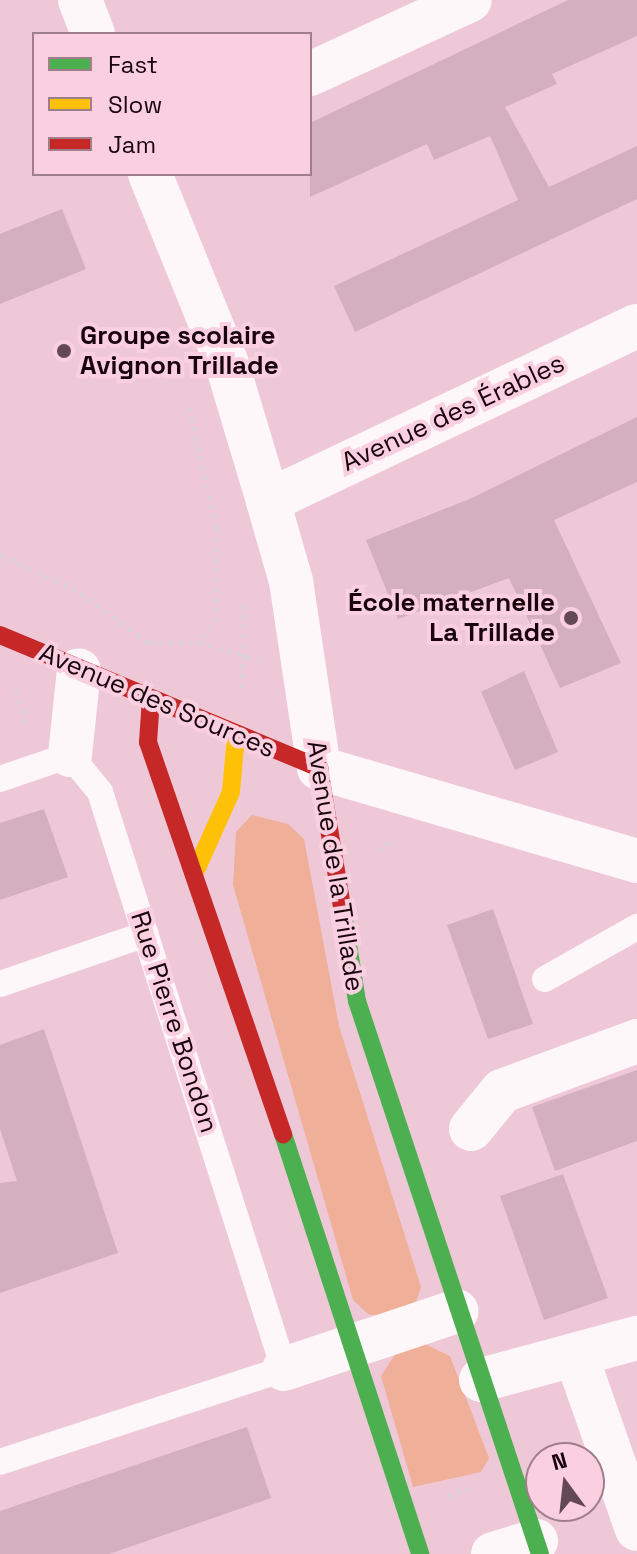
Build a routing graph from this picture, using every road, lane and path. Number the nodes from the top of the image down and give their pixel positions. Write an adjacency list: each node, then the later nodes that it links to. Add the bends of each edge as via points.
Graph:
1 (80, 0): 3 (street)
2 (470, 0): 4 (street)
3 (92, 32)
4 (312, 73)
5 (151, 176): 8 (street, Avenue de la Trillade, via 227,364)
6 (637, 326): 8 (street, Avenue des Érables)
7 (186, 397): 9 (path, via 217,528 216,618 199,642 149,643 72,587)
8 (268, 501): 16 (street, Avenue de la Trillade, via 291,581)
9 (0, 555)
10 (0, 635): 11 (street, Avenue des Sources)
11 (79, 670): 13 (street, Avenue des Sources); 15 (street)
12 (15, 685): 15 (path)
13 (151, 699): 14 (street, Avenue des Sources); 19 (street, via 148,742)
14 (236, 735): 16 (street, Avenue des Sources); 19 (street, via 231,792)
15 (50, 749): 17 (lane); 21 (lane, Rue Pierre Bondon, via 100,792)
16 (319, 768): 18 (street, Avenue des Sources); 26 (street, Avenue de la Trillade, via 357,1001)
17 (0, 779)
18 (637, 861)
19 (197, 868): 28 (street)
20 (637, 927): 22 (lane)
21 (146, 934): 23 (lane); 30 (lane, Rue Pierre Bondon)
22 (545, 979)
23 (0, 984)
24 (637, 1041): 25 (street, via 502,1091)
25 (471, 1129)
26 (457, 1311): 28 (street); 31 (street, Avenue de la Trillade)
27 (637, 1338): 29 (street)
28 (352, 1347): 30 (street); 35 (street)
29 (577, 1358): 31 (street, via 554,1357); 33 (street)
30 (284, 1369): 32 (lane)
31 (481, 1380): 34 (street, Avenue de la Trillade)
32 (0, 1462)
33 (637, 1529)
34 (538, 1547): 36 (street)
35 (420, 1554)
36 (493, 1554)

